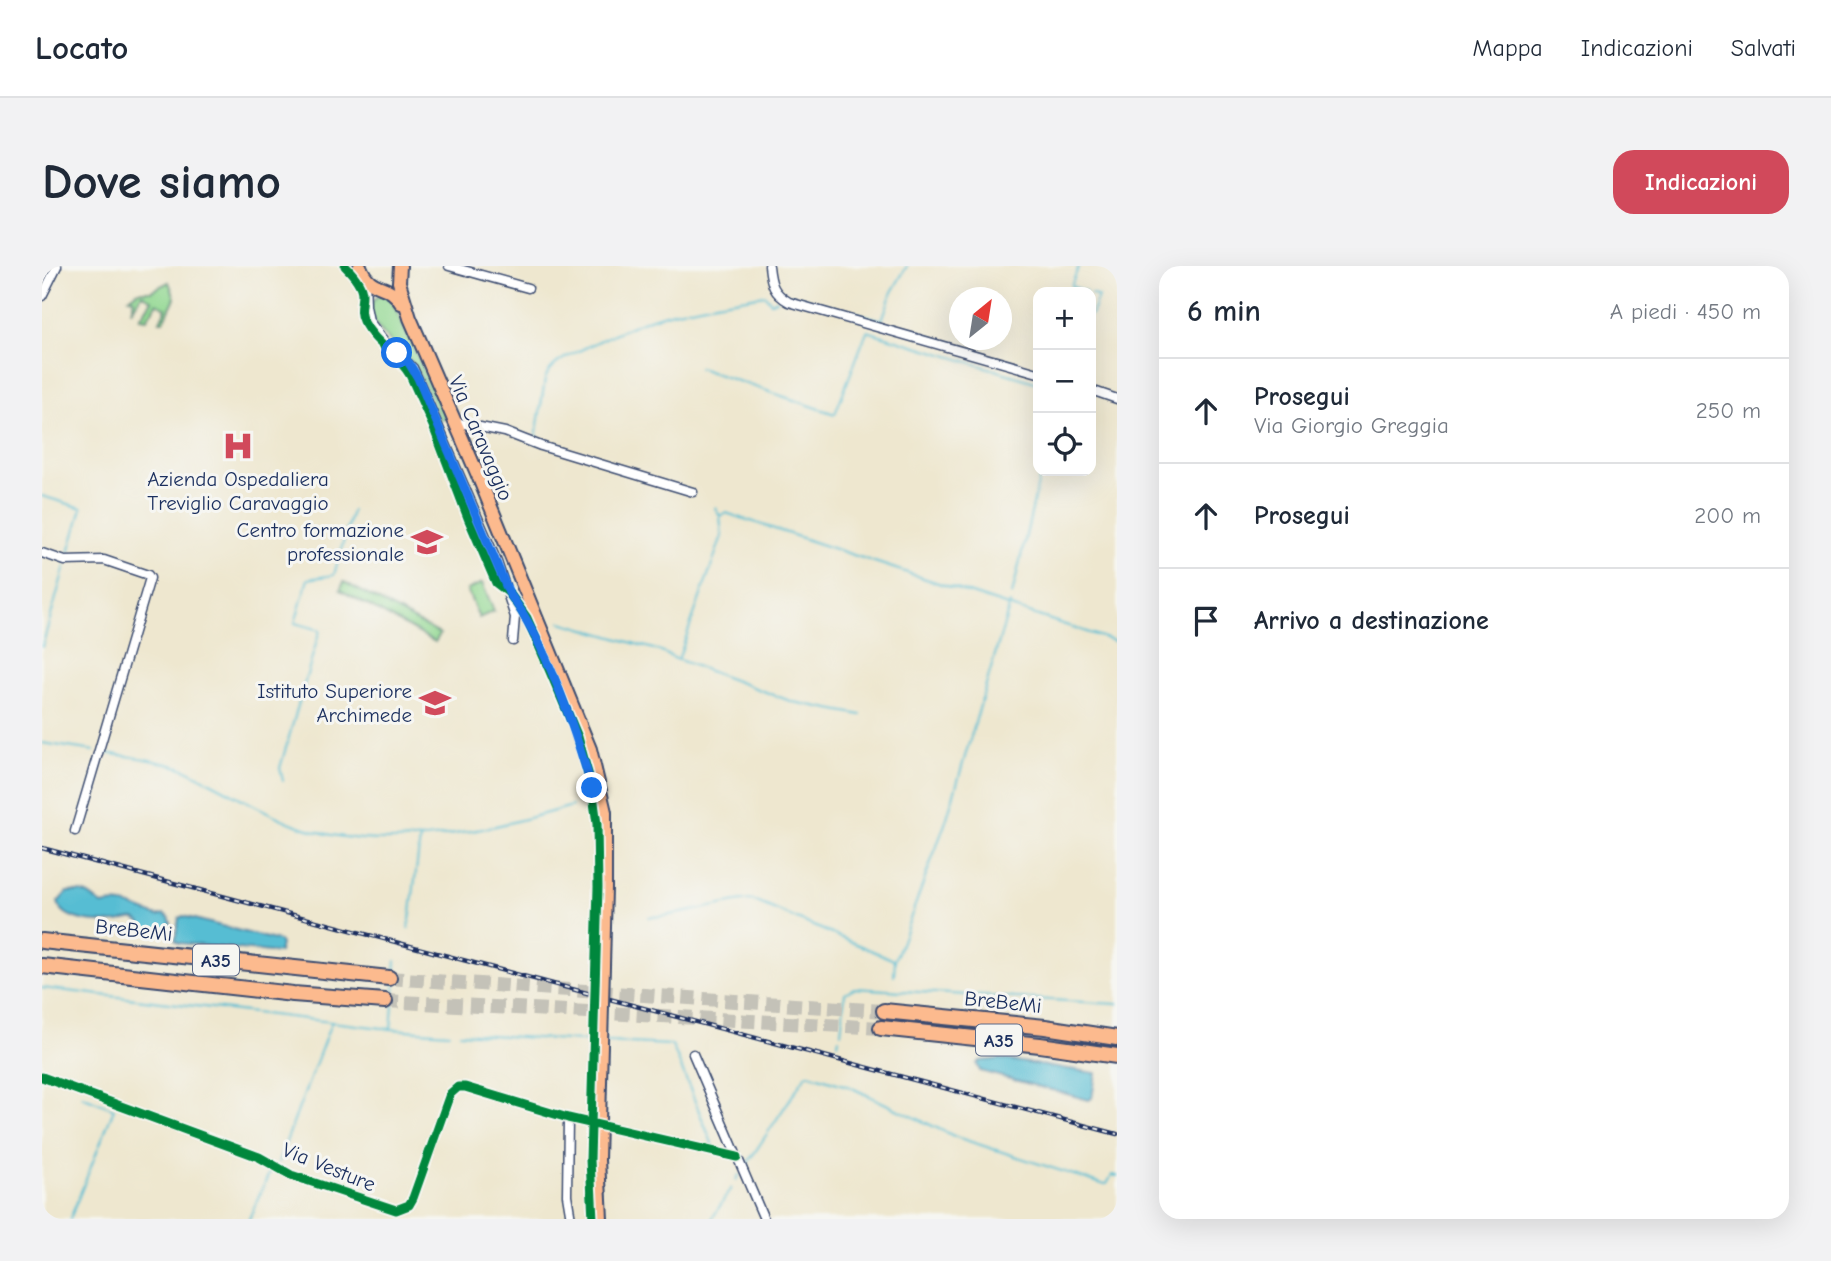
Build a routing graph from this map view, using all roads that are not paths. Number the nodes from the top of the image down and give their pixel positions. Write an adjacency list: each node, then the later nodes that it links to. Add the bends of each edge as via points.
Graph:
1 (57, 266): 8 (street)
2 (449, 266): 7 (street)
3 (769, 266): 11 (street, via 771,285 789,302)
4 (400, 269): 6 (main road, Via Caravaggio, via 393,283); 10 (main road, Via Caravaggio, via 400,289)
5 (362, 272): 6 (main road, Via Caravaggio, via 370,284); 9 (street)
6 (381, 288): 9 (street); 10 (main road, Via Caravaggio, via 397,295)
7 (528, 288)
8 (42, 296)
9 (366, 306): 17 (street, via 373,327 413,368 427,398 504,578 516,617)
10 (410, 318): 14 (main road, Via Caravaggio)
11 (1033, 372)
12 (1096, 392): 13 (street)
13 (1117, 399)
14 (460, 427): 15 (street, via 505,432); 32 (main road, Via Caravaggio, bridge, via 579,718 599,781 605,819 598,1160)
15 (693, 492)
16 (42, 553): 18 (street, via 65,561 104,560 150,578)
17 (513, 640)
18 (75, 831)
19 (42, 941): 21 (highway, BreBeMi / A35)
20 (42, 966): 22 (highway, A35)
21 (389, 978)
22 (385, 1001)
23 (884, 1011): 25 (highway, BreBeMi / A35)
24 (881, 1028): 27 (highway, BreBeMi / A35)
25 (1117, 1038)
26 (693, 1054): 30 (street)
27 (1117, 1056)
28 (42, 1077): 29 (street, Via Vesture, via 259,1157 291,1175 396,1210 413,1198 445,1107 458,1087)
29 (568, 1118): 30 (street, Via Vesture); 31 (street)
30 (738, 1161): 33 (street)
31 (571, 1219)
32 (601, 1219)
33 (764, 1219)

